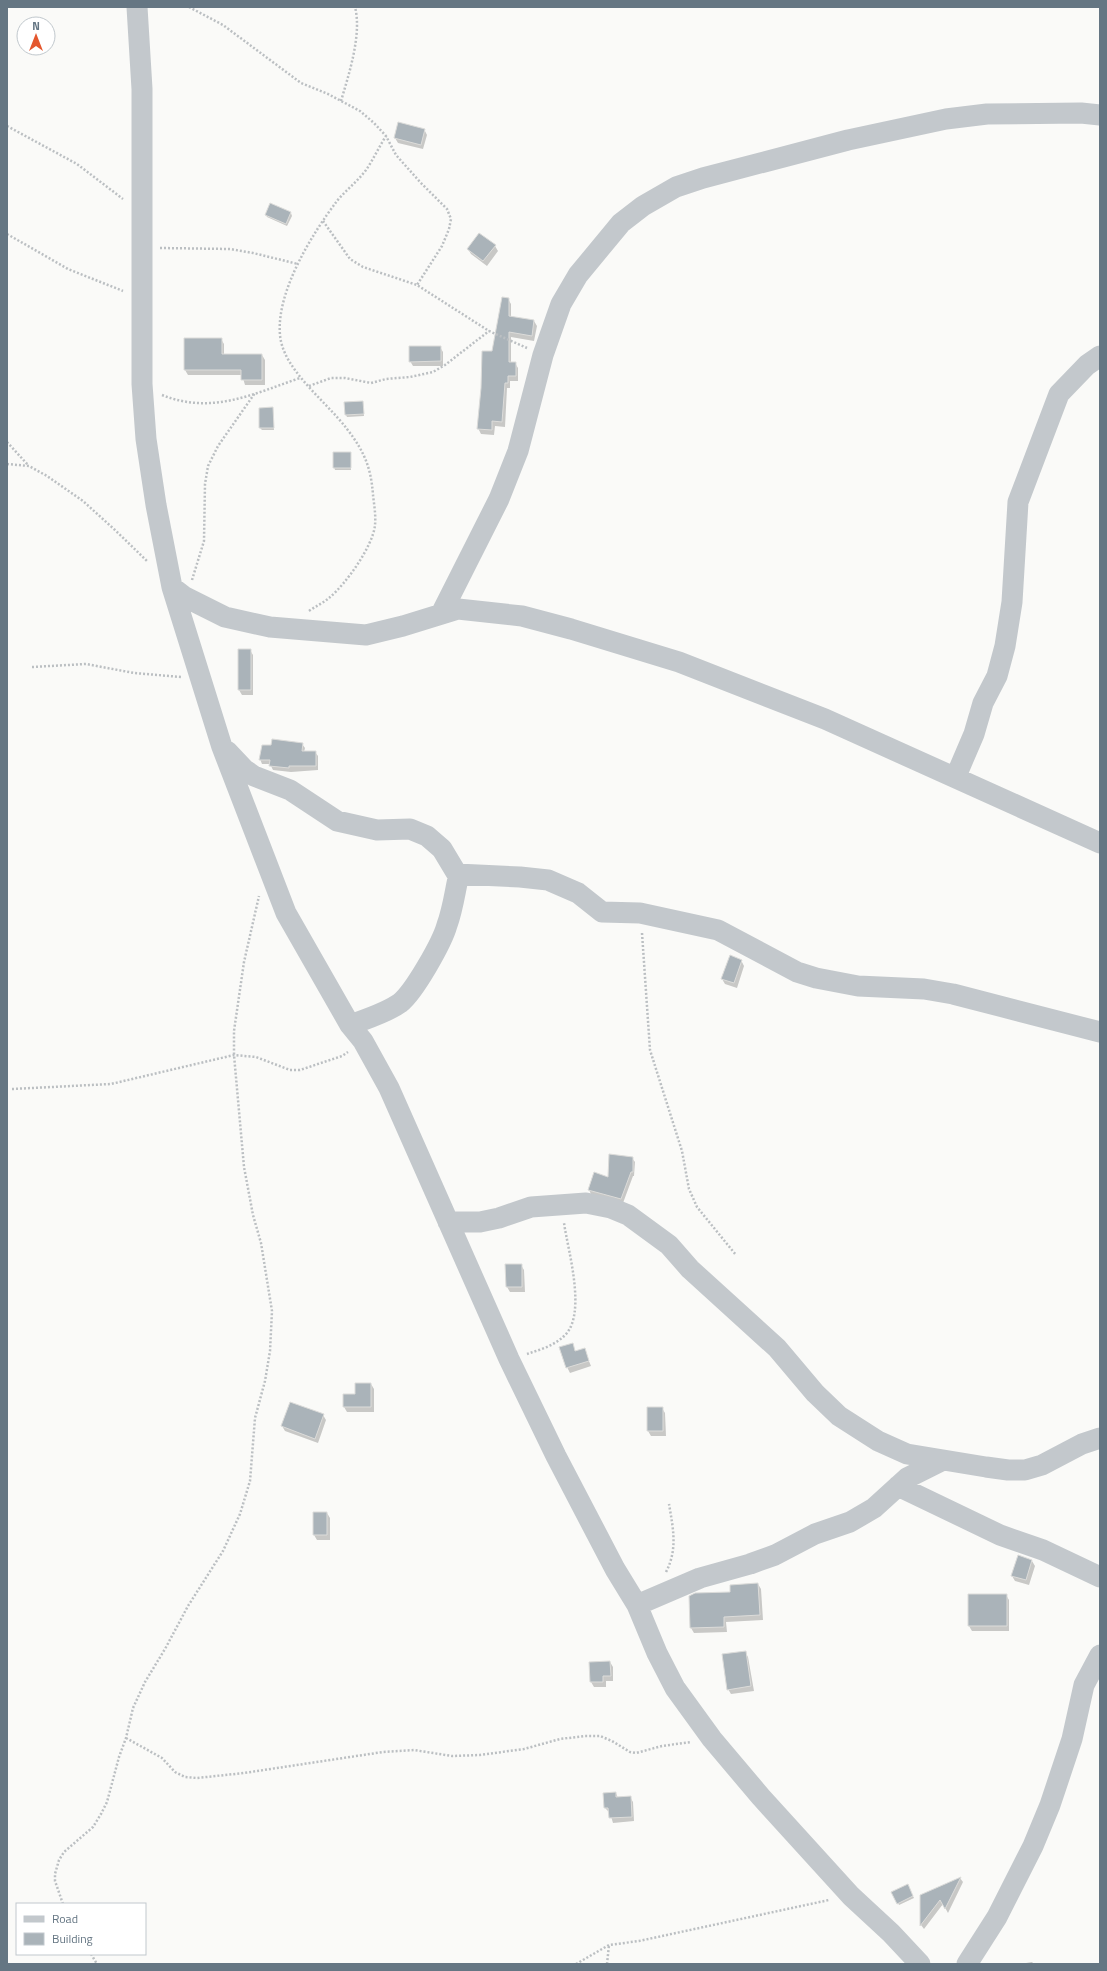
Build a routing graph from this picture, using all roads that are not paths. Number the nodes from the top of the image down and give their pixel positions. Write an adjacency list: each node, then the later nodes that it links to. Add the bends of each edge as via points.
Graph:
1 (137, 7): 4 (street, via 142,89 142,384 146,439)
2 (1100, 115): 5 (street, via 987,114 946,119 840,142 703,178 676,187 643,206 621,223 578,275 561,304 543,355 518,451 499,499)
3 (1100, 356): 7 (street, via 1087,365 1059,394 1018,502 1012,602 1006,646 983,703 968,752)
4 (179, 592): 5 (street, via 225,617 270,627 351,635 376,634); 6 (street)
5 (442, 612): 7 (street, via 458,609 522,616 679,662 825,719)
6 (222, 746): 9 (street, via 254,776 290,790 337,821 377,830 410,829 427,836 442,849); 10 (street, via 286,912)
7 (956, 776): 8 (street)
8 (1100, 843)
9 (459, 874): 10 (street, via 443,936 408,994 400,1003); 11 (street, via 520,876 548,880 578,893 602,912 640,913 718,930 797,972 816,978 858,986 924,989 953,994)
10 (350, 1025): 12 (street, via 363,1041 389,1088)
11 (1100, 1032)
12 (448, 1222): 14 (street, via 480,1222 525,1208 586,1203 598,1204 628,1215 668,1245 690,1269 777,1348 839,1416 878,1441 900,1451); 17 (street, via 509,1359 556,1456 615,1569)
13 (1100, 1438): 14 (street, via 1082,1444 1042,1465 1025,1470)
14 (940, 1461): 15 (street, via 907,1478)
15 (898, 1486): 16 (street, via 993,1532 1043,1550); 17 (street, via 874,1508 850,1522 815,1534 775,1555 700,1578)
16 (1100, 1577)
17 (637, 1605): 19 (street, via 675,1688 712,1740 850,1896 892,1933)
18 (1100, 1655): 20 (street, via 1084,1685 1072,1739 1033,1846 996,1917)
19 (920, 1964)
20 (967, 1964)

